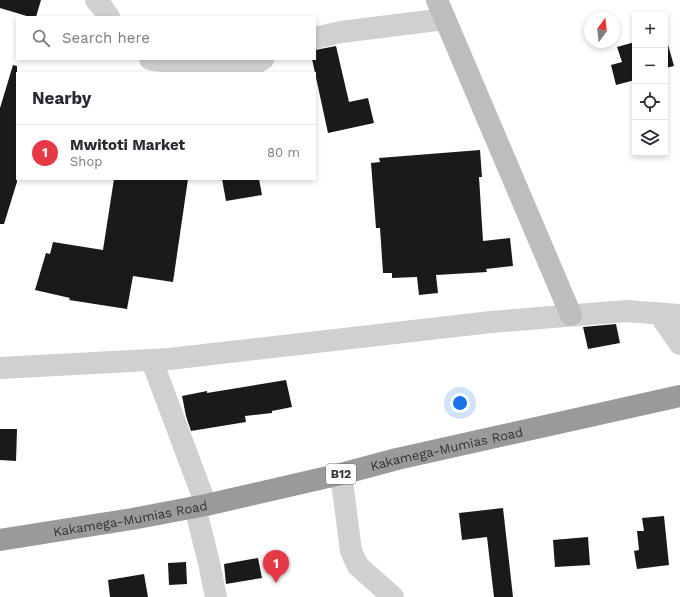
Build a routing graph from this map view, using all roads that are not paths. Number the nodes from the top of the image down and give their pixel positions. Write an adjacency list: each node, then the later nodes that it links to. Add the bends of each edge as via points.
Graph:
1 (96, 0): 3 (street)
2 (441, 10): 4 (street); 8 (street)
3 (108, 16)
4 (316, 38)
5 (153, 60): 6 (street, via 204,65 253,65)
6 (261, 60)
7 (670, 314): 8 (street, via 626,311); 9 (street)
8 (572, 315): 10 (street)
9 (680, 344)
10 (152, 361): 11 (street); 14 (street)
11 (0, 368)
12 (680, 396): 13 (highway, Kakamega-Mumias Road / B12, via 397,459)
13 (341, 474): 14 (highway, Kakamega-Mumias Road / B12); 17 (street, via 351,551 358,566)
14 (201, 506): 15 (highway, Kakamega-Mumias Road / B12); 16 (street)
15 (0, 540)
16 (216, 597)
17 (393, 597)

